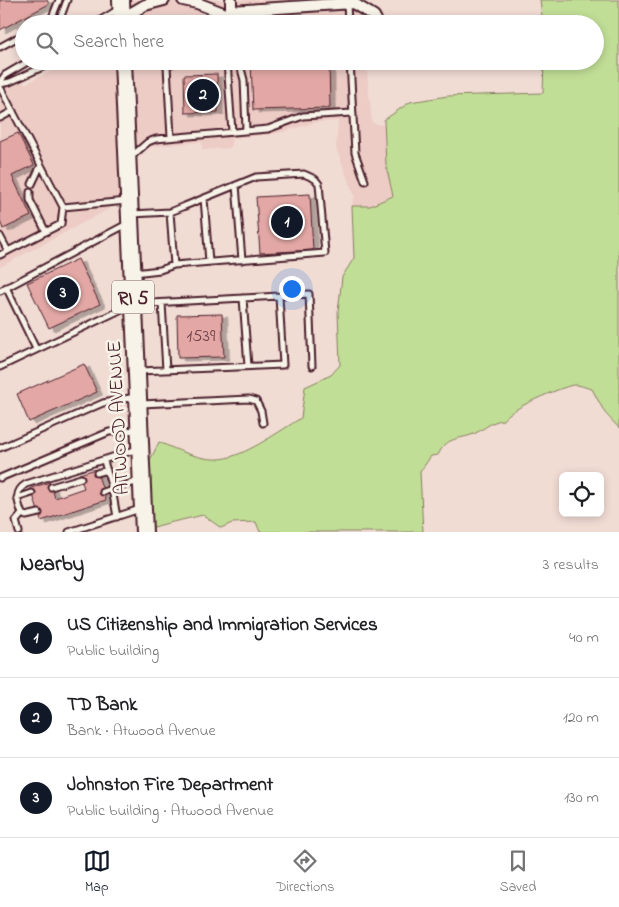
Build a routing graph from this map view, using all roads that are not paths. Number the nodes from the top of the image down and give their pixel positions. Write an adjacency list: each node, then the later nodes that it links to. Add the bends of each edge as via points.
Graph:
1 (59, 0): 9 (lane)
2 (68, 0): 10 (lane)
3 (164, 0): 8 (street)
4 (183, 0): 7 (street)
5 (351, 2): 6 (street); 11 (lane); 12 (street)
6 (262, 4): 7 (street)
7 (230, 9)
8 (121, 13)
9 (53, 15)
10 (62, 15)
11 (349, 15)
12 (372, 15)
13 (15, 39): 14 (lane)
14 (0, 47)
15 (15, 69): 22 (lane, via 5,75)
16 (36, 70): 22 (lane)
17 (123, 70): 29 (main road, ATWOOD AVENUE / RI 5)
18 (167, 70): 28 (lane)
19 (228, 70): 27 (lane)
20 (241, 70): 26 (lane)
21 (350, 70): 24 (lane)
22 (0, 84): 23 (lane)
23 (13, 111): 25 (lane); 30 (lane)
24 (352, 113): 26 (lane, via 303,116 268,129); 31 (lane, via 354,153)
25 (0, 118)
26 (246, 130): 27 (lane)
27 (232, 132): 28 (lane)
28 (171, 138): 29 (lane, via 148,142)
29 (127, 160): 38 (main road, ATWOOD AVENUE / RI 5)
30 (41, 165): 32 (lane); 36 (lane)
31 (365, 181)
32 (32, 184)
33 (236, 185): 35 (lane); 43 (lane); 43 (lane, via 256,177 304,174 315,179 320,190 325,253)
34 (30, 192): 39 (lane, via 30,200)
35 (204, 198): 37 (lane); 44 (lane)
36 (63, 207): 38 (lane); 39 (lane, via 61,224)
37 (170, 212): 38 (lane); 45 (lane)
38 (129, 213): 46 (main road, ATWOOD AVENUE / RI 5); 47 (lane)
39 (46, 232): 41 (lane)
40 (0, 236): 41 (lane)
41 (8, 251): 42 (lane)
42 (0, 255)
43 (242, 260): 44 (lane)
44 (209, 262): 45 (lane)
45 (174, 265): 46 (lane)
46 (132, 273): 52 (main road, ATWOOD AVENUE / RI 5)
47 (6, 288): 48 (lane); 53 (lane)
48 (0, 291)
49 (279, 296): 50 (lane); 55 (lane, via 283,365); 56 (lane, via 309,294)
50 (243, 298): 51 (lane); 55 (lane)
51 (162, 303): 52 (lane); 57 (lane)
52 (133, 304): 53 (lane); 58 (main road, ATWOOD AVENUE / RI 5)
53 (36, 349): 54 (lane)
54 (0, 366)
55 (248, 366): 57 (lane)
56 (312, 366)
57 (166, 370): 58 (lane)
58 (137, 371): 59 (main road, ATWOOD AVENUE / RI 5)
59 (138, 400): 60 (lane, via 249,399 256,401); 61 (main road, ATWOOD AVENUE / RI 5); 62 (lane, via 103,403)
60 (263, 423)
61 (139, 430): 63 (main road, ATWOOD AVENUE / RI 5); 68 (lane, via 109,432)
62 (0, 448)
63 (140, 449): 64 (lane); 70 (main road, ATWOOD AVENUE / RI 5)
64 (104, 461): 65 (lane); 66 (lane)
65 (107, 470): 67 (lane); 73 (lane)
66 (68, 471): 71 (lane); 76 (lane, via 26,484 18,491)
67 (97, 473)
68 (0, 478)
69 (81, 478): 71 (lane)
70 (142, 480): 73 (lane); 77 (main road, ATWOOD AVENUE / RI 5)
71 (71, 481): 72 (lane)
72 (52, 487)
73 (112, 489): 74 (lane); 80 (lane)
74 (103, 492)
75 (32, 493): 76 (lane)
76 (17, 498): 79 (lane)
77 (143, 508): 80 (lane); 83 (main road, ATWOOD AVENUE / RI 5)
78 (39, 513): 79 (lane)
79 (22, 514): 81 (lane, via 16,521)
80 (117, 517): 82 (lane)
81 (19, 532)
82 (69, 532)
83 (144, 532)

